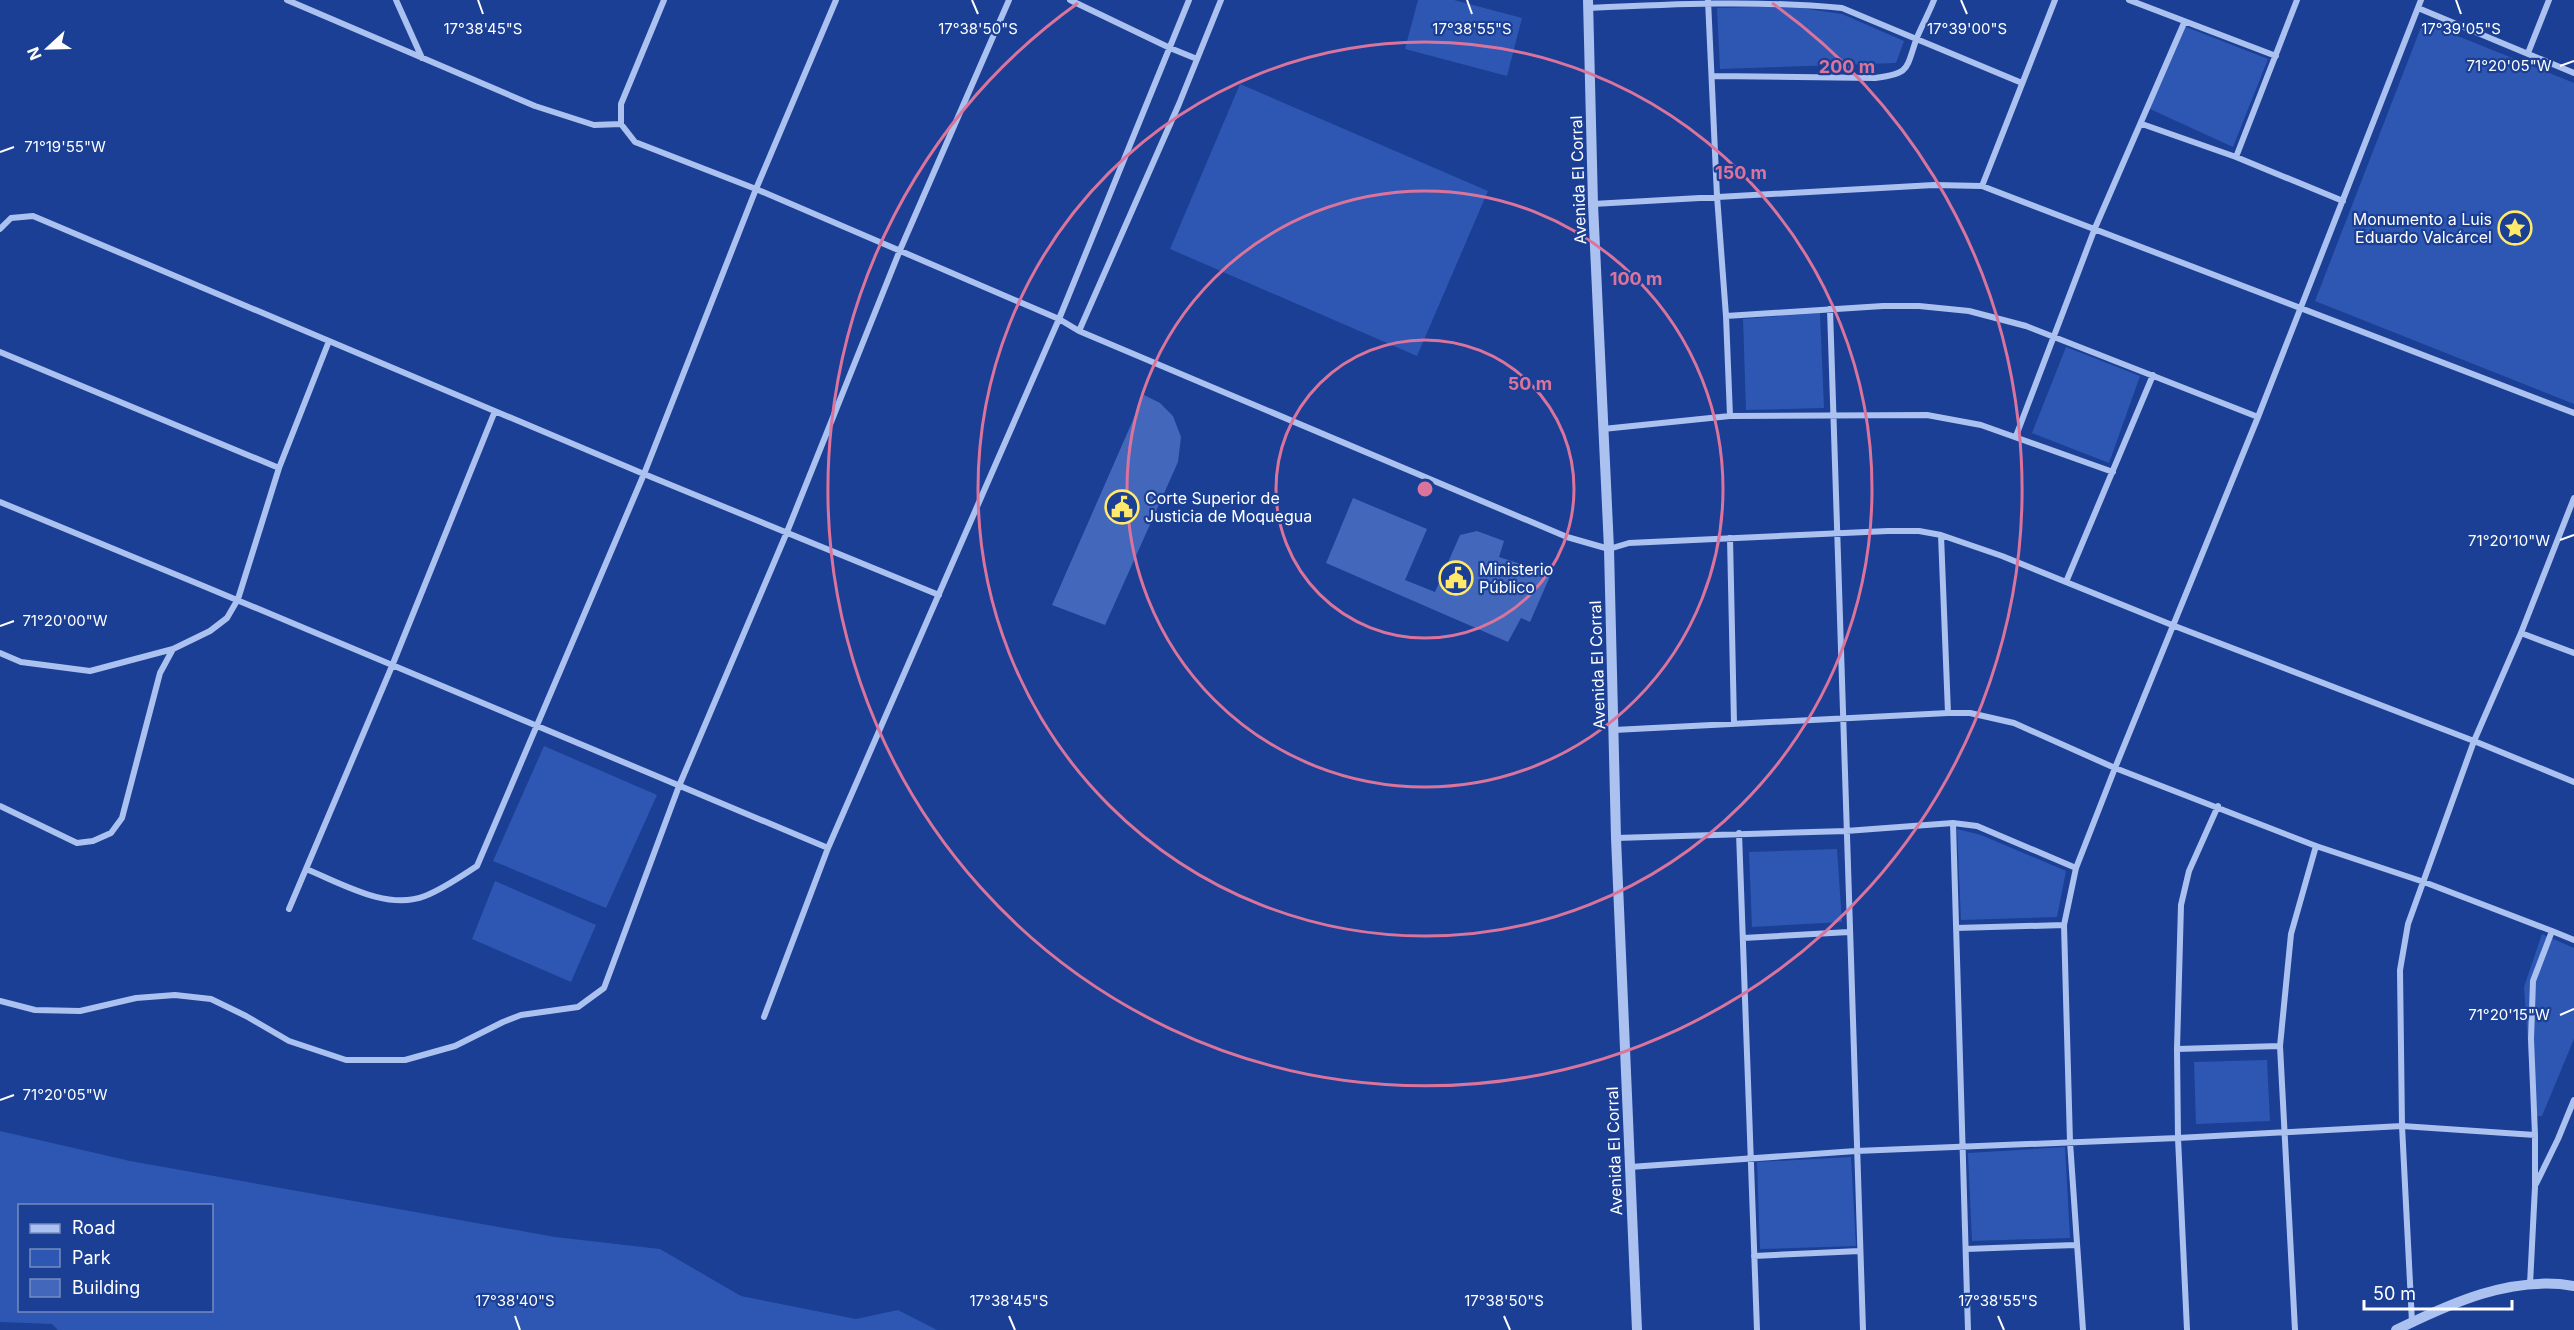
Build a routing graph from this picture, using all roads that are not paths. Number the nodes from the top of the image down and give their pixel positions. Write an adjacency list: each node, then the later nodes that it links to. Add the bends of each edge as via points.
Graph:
1 (287, 0): 23 (street)
2 (396, 0): 23 (street)
3 (664, 0): 28 (street, via 621,104)
4 (836, 0): 32 (street)
5 (1009, 0): 38 (street)
6 (1070, 0): 20 (street)
7 (1190, 0): 20 (street)
8 (1221, 0): 24 (street)
9 (1934, 0): 19 (street)
10 (2055, 0): 27 (street)
11 (2128, 0): 18 (street)
12 (2297, 0): 22 (street)
13 (2421, 0): 17 (street)
14 (2549, 0): 21 (street)
15 (1708, 1): 16 (street); 19 (street, via 1785,0 1842,8); 26 (street)
16 (1588, 4): 35 (street, Avenida El Corral)
17 (2418, 8): 21 (street); 34 (street)
18 (2184, 22): 22 (street); 29 (street)
19 (1917, 40): 26 (street, via 1910,64 1901,73 1890,76); 27 (street)
20 (1170, 48): 24 (street); 42 (street)
21 (2528, 53): 25 (street)
22 (2276, 56): 30 (street)
23 (422, 58): 28 (street, via 583,123)
24 (1197, 59): 43 (street)
25 (2574, 72)
26 (1713, 76): 33 (street)
27 (2022, 83): 31 (street)
28 (621, 124): 32 (street, via 635,142)
29 (2142, 124): 30 (street); 36 (street)
30 (2236, 157): 34 (street)
31 (1982, 186): 33 (street); 36 (street)
32 (756, 189): 38 (street); 57 (street)
33 (1717, 196): 35 (street); 41 (street)
34 (2343, 201): 39 (street)
35 (1593, 204): 53 (street, Avenida El Corral)
36 (2095, 228): 39 (street); 44 (street)
37 (0, 229): 45 (street, via 11,218 33,216)
38 (900, 250): 42 (street); 60 (street)
39 (2301, 307): 49 (street); 52 (street)
40 (1830, 309): 41 (street); 44 (street, via 1919,306 1969,311); 50 (street)
41 (1726, 316): 51 (street)
42 (1059, 320): 43 (street); 66 (street)
43 (1079, 331): 64 (street, via 1557,532)
44 (2053, 337): 47 (street); 54 (street)
45 (329, 341): 48 (street); 55 (street)
46 (0, 352): 55 (street)
47 (2153, 375): 52 (street); 56 (street)
48 (495, 411): 57 (street); 73 (street)
49 (2574, 413)
50 (1833, 415): 51 (street); 54 (street, via 1947,417); 61 (street)
51 (1730, 416): 53 (street)
52 (2258, 417): 68 (street)
53 (1602, 429): 64 (street, Avenida El Corral)
54 (2016, 436): 56 (street)
55 (279, 468): 67 (street)
56 (2113, 471): 65 (street)
57 (644, 474): 60 (street); 77 (street)
58 (2574, 498): 69 (street)
59 (0, 502): 67 (street)
60 (788, 532): 66 (street); 82 (street)
61 (1836, 533): 62 (street, via 1919,531); 63 (street); 75 (street)
62 (1941, 535): 65 (street); 74 (street)
63 (1730, 538): 64 (street, via 1629,543); 76 (street)
64 (1609, 549): 78 (street, Avenida El Corral)
65 (2066, 582): 68 (street)
66 (939, 595): 90 (street)
67 (238, 599): 70 (street, via 227,618); 73 (street)
68 (2172, 625): 79 (street); 80 (street)
69 (2521, 633): 72 (street); 79 (street)
70 (173, 649): 71 (street, via 90,671 21,662); 83 (street, via 160,673 122,818 111,833 77,843)
71 (0, 653)
72 (2574, 653)
73 (392, 666): 77 (street); 92 (street)
74 (1948, 713): 75 (street); 80 (street, via 1970,713 2014,723)
75 (1842, 718): 76 (street); 86 (street)
76 (1734, 723): 78 (street)
77 (536, 726): 82 (street); 92 (street, via 477,866 451,883 423,897 393,901)
78 (1614, 730): 88 (street, Avenida El Corral)
79 (2474, 741): 81 (street); 93 (street)
80 (2115, 768): 84 (street); 91 (street)
81 (2574, 782)
82 (679, 786): 90 (street); 101 (street, via 603,988 578,1007 521,1015 454,1046 405,1060 346,1060 289,1041 211,999 175,995 136,998 80,1011 35,1010)
83 (0, 806)
84 (2218, 806): 89 (street); 104 (street, via 2189,872 2181,905)
85 (1953, 822): 86 (street); 91 (street, via 1977,826); 96 (street)
86 (1846, 831): 87 (street); 98 (street)
87 (1739, 833): 88 (street); 99 (street)
88 (1616, 838): 114 (street, Avenida El Corral)
89 (2316, 846): 93 (street); 103 (street, via 2291,934)
90 (828, 848): 102 (street)
91 (2076, 868): 95 (street)
92 (306, 869): 94 (street)
93 (2424, 882): 97 (street); 106 (street, via 2408,924 2400,970)
94 (290, 909)
95 (2064, 925): 96 (street); 110 (street)
96 (1956, 928): 111 (street)
97 (2552, 931): 100 (street); 108 (street, via 2533,981)
98 (1849, 932): 99 (street); 112 (street)
99 (1743, 938): 113 (street)
100 (2574, 939)
101 (0, 1001)
102 (764, 1017)
103 (2280, 1046): 104 (street); 107 (street)
104 (2177, 1049): 109 (street)
105 (2574, 1100): 115 (street)
106 (2402, 1126): 107 (street); 108 (street); 122 (street)
107 (2283, 1133): 109 (street); 129 (street)
108 (2535, 1135): 115 (street)
109 (2178, 1138): 110 (street); 128 (street)
110 (2070, 1142): 111 (street); 116 (street)
111 (1962, 1147): 112 (street); 117 (street)
112 (1856, 1151): 113 (street); 118 (street)
113 (1752, 1158): 114 (street); 119 (street)
114 (1630, 1167): 123 (street, Avenida El Corral)
115 (2535, 1187): 120 (street)
116 (2076, 1245): 117 (street); 127 (street)
117 (1966, 1249): 126 (street)
118 (1860, 1251): 119 (street); 125 (street)
119 (1754, 1256): 124 (street)
120 (2530, 1284): 121 (street); 122 (street, via 2472,1296)
121 (2574, 1286)
122 (2412, 1322): 130 (street)
123 (1637, 1330)
124 (1757, 1330)
125 (1863, 1330)
126 (1968, 1330)
127 (2083, 1330)
128 (2187, 1330)
129 (2295, 1330)
130 (2396, 1330)

